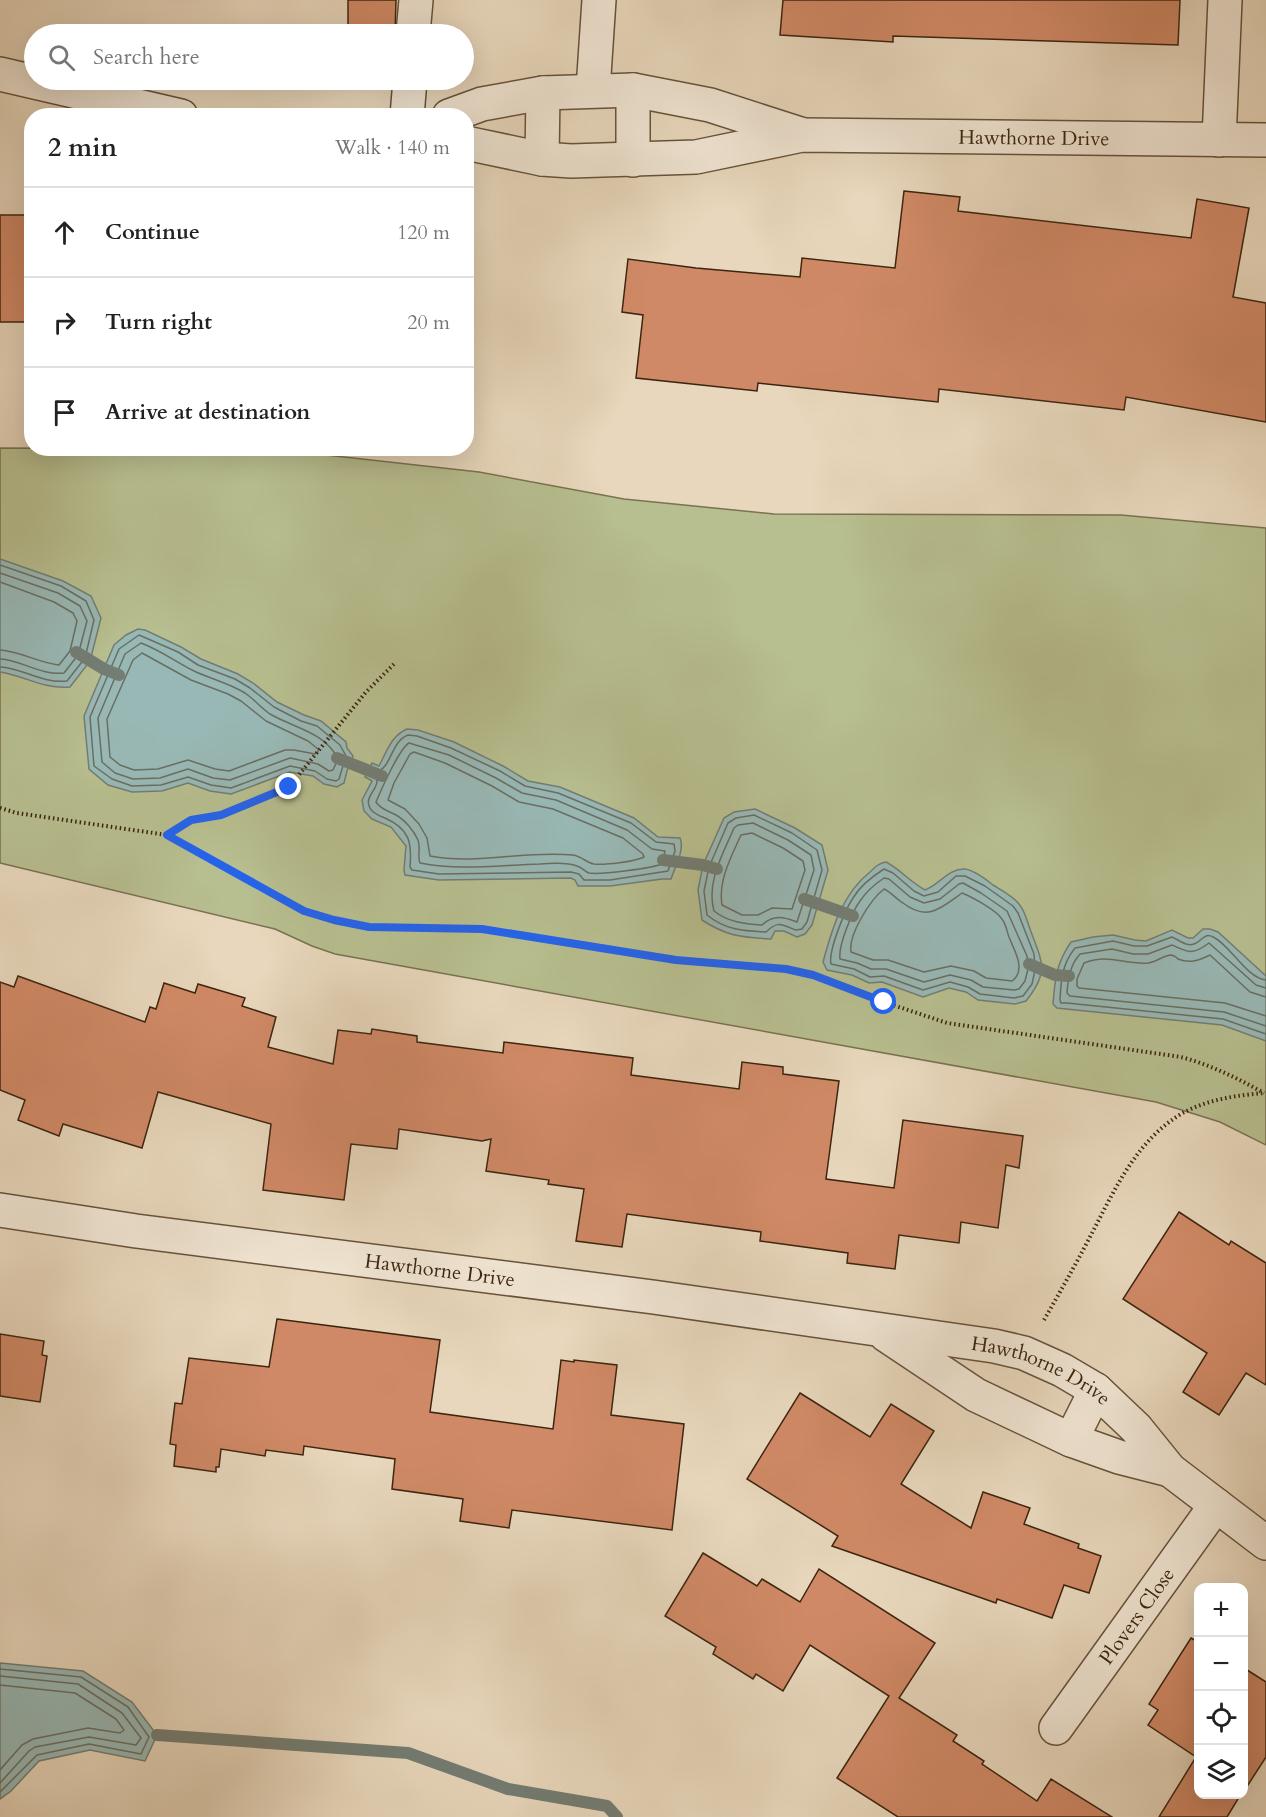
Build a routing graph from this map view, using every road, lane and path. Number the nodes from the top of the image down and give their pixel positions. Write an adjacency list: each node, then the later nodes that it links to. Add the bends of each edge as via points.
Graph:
1 (416, 0): 4 (street)
2 (599, 0): 9 (street)
3 (1225, 0): 16 (street)
4 (414, 24)
5 (0, 74): 6 (street)
6 (24, 80)
7 (69, 90): 12 (street)
8 (409, 90): 13 (street)
9 (593, 90): 10 (street, Hawthorne Drive); 11 (street, Hawthorne Drive)
10 (633, 90): 15 (street, Hawthorne Drive, via 710,105); 20 (street)
11 (543, 93): 14 (street, Hawthorne Drive); 19 (street)
12 (147, 108)
13 (408, 108)
14 (471, 108)
15 (802, 135): 16 (street, Hawthorne Drive); 20 (street, Hawthorne Drive, via 696,157)
16 (1219, 140): 17 (street, Hawthorne Drive)
17 (1266, 140)
18 (474, 145): 19 (street, Hawthorne Drive)
19 (542, 159): 20 (street, Hawthorne Drive)
20 (633, 160)
21 (396, 662): 23 (path, via 366,692 289,787 221,815 191,820)
22 (0, 808): 23 (path)
23 (167, 835): 24 (path, via 296,906 334,920 369,927 482,929 676,960 786,969 947,1023 1181,1057 1233,1075)
24 (1265, 1093): 27 (path, via 1198,1106 1166,1125 1132,1162 1116,1187 1065,1284)
25 (0, 1210): 26 (street, Hawthorne Drive)
26 (879, 1330): 27 (street, Hawthorne Drive); 29 (street, Hawthorne Drive)
27 (1009, 1349): 28 (street, Hawthorne Drive, via 1062,1370); 29 (street)
28 (1096, 1390): 30 (street); 31 (street, Hawthorne Drive, via 1136,1428)
29 (975, 1395): 30 (street, Hawthorne Drive)
30 (1071, 1440): 31 (street, Hawthorne Drive)
31 (1170, 1470): 32 (street, Hawthorne Drive)
32 (1216, 1505): 33 (street, Hawthorne Drive); 34 (street, Plovers Close)
33 (1266, 1543)
34 (1056, 1728)

